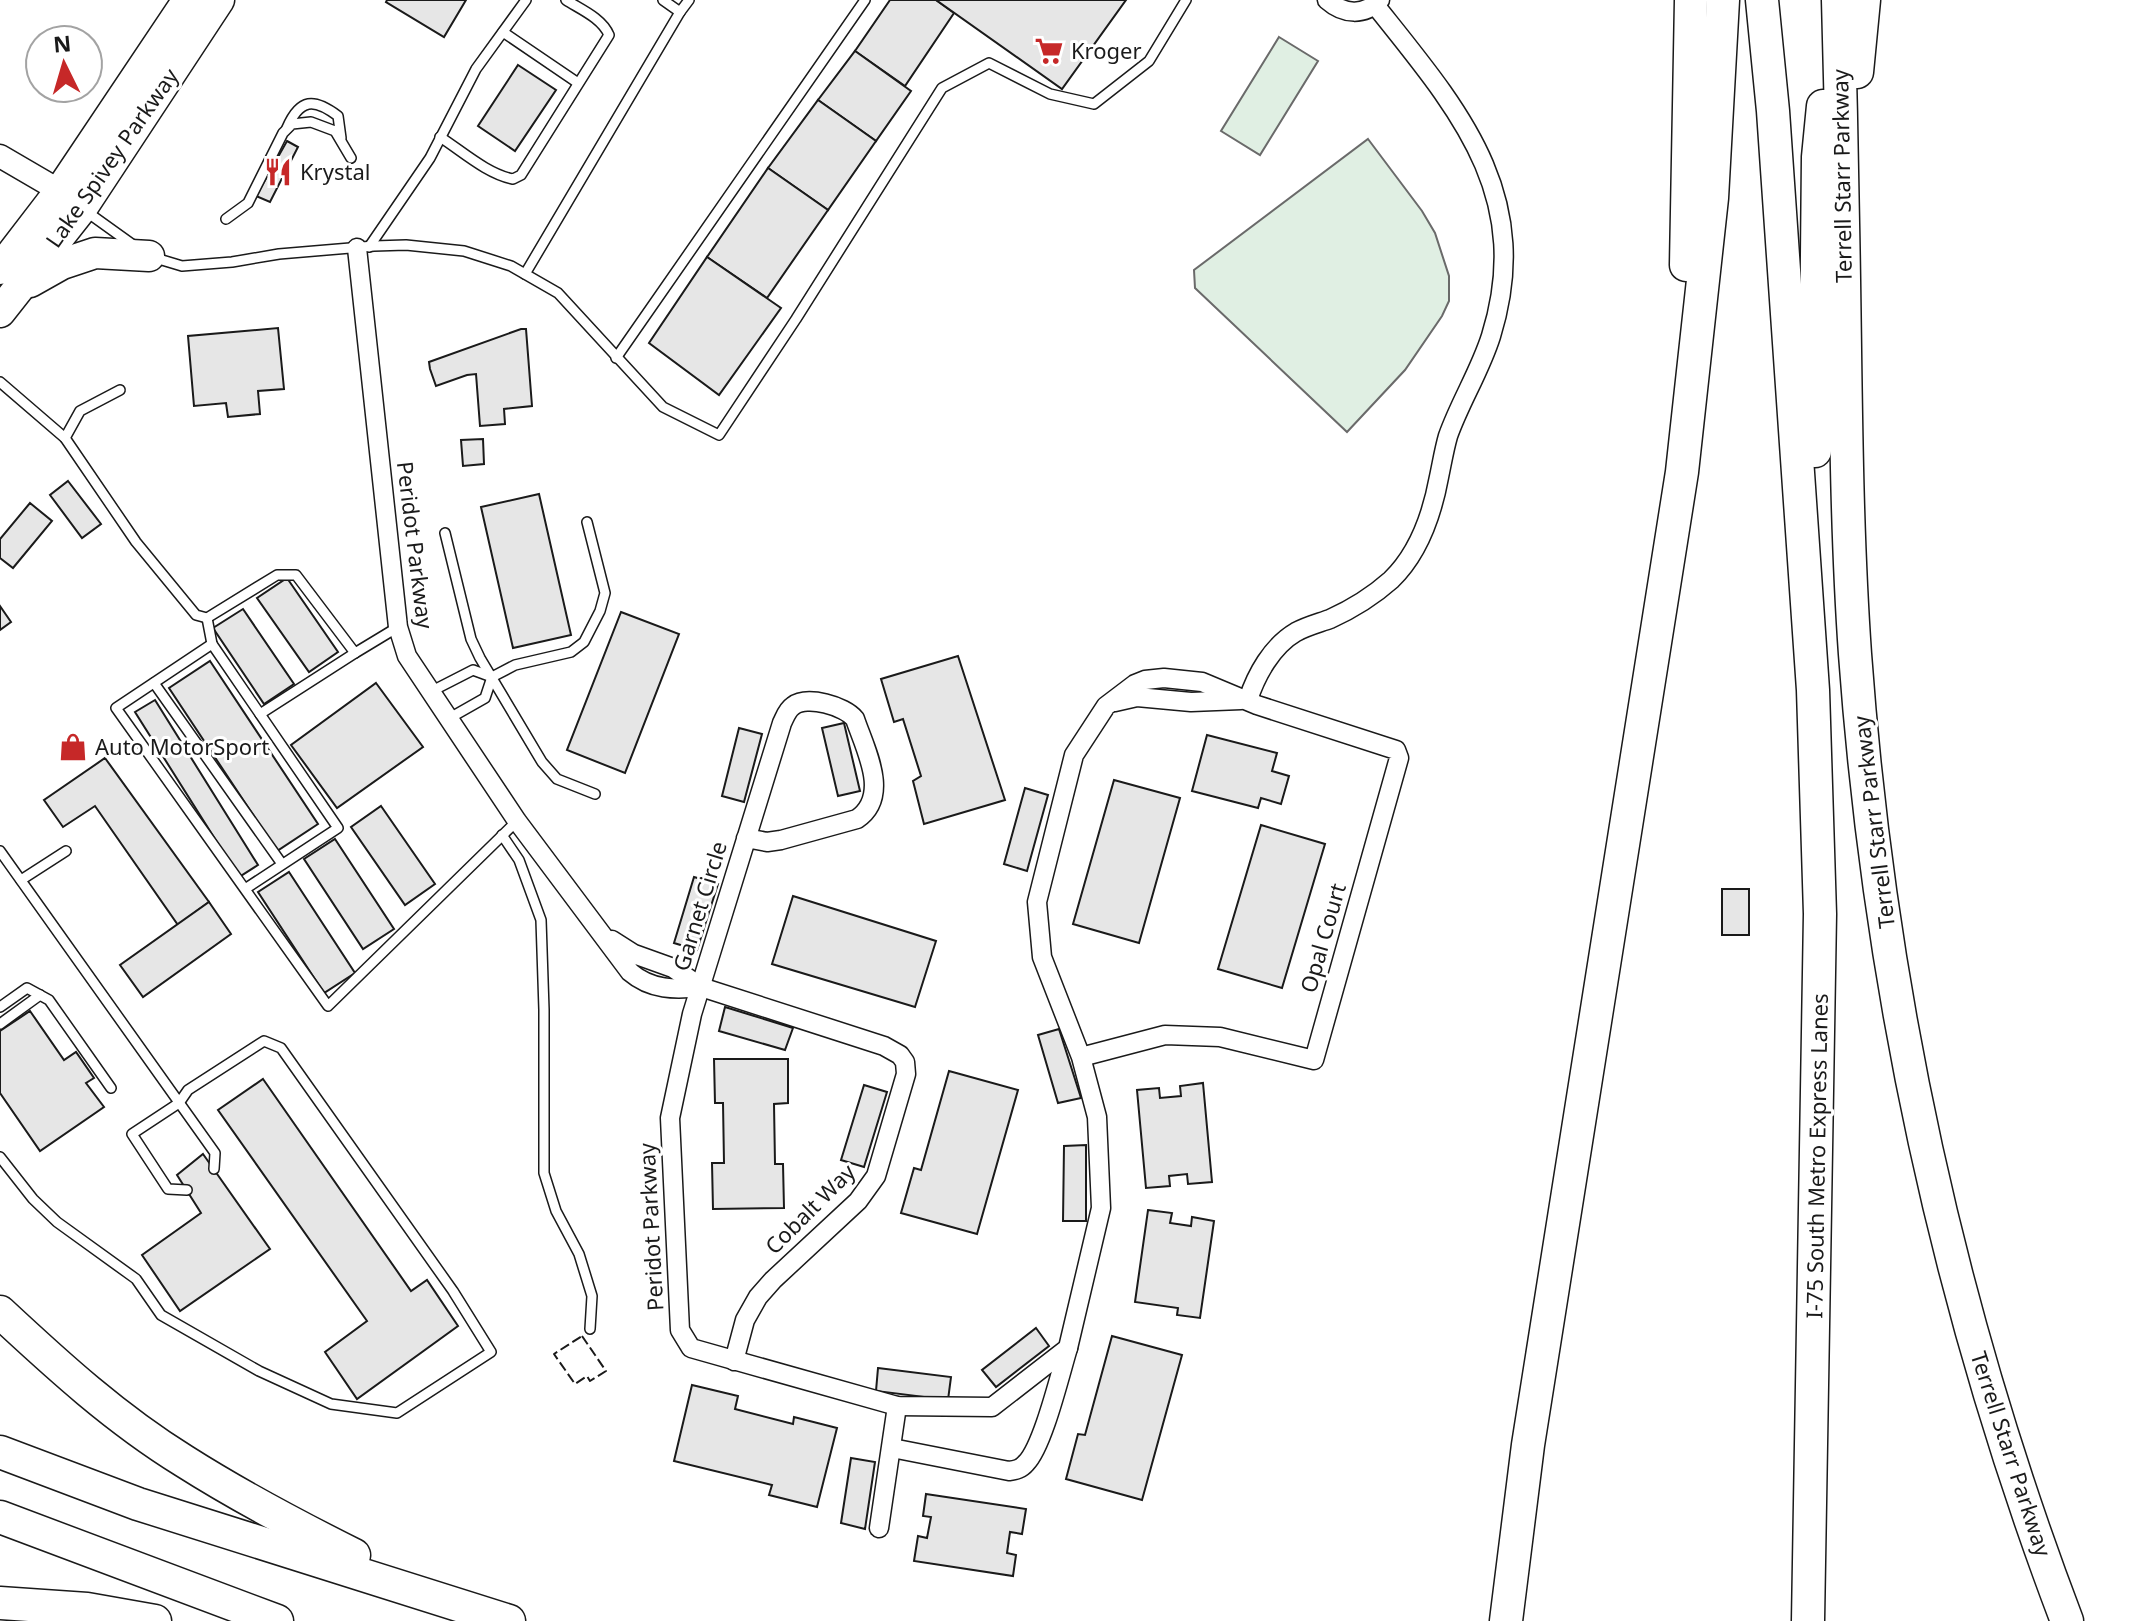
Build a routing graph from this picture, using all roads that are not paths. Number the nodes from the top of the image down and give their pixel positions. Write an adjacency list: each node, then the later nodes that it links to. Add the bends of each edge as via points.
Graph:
1 (188, 0): 24 (highway, Lake Spivey Parkway)
2 (219, 0): 24 (highway, Lake Spivey Parkway)
3 (526, 0): 17 (lane)
4 (566, 0): 18 (lane, via 609,35)
5 (663, 0): 16 (lane)
6 (689, 0): 16 (lane)
7 (865, 0): 31 (lane)
8 (1186, 0): 31 (lane, via 1149,61 1094,104 1050,94 989,63 942,88 719,435 663,407)
9 (1327, 0): 15 (street, via 1355,12)
10 (1691, 0): 35 (highway)
11 (1723, 0): 35 (highway, via 1712,198)
12 (1762, 0): 44 (highway)
13 (1836, 0): 26 (highway, Terrell Starr Parkway); 44 (highway, via 1818,157)
14 (1864, 0): 26 (highway)
15 (1378, 2): 46 (street, via 1481,154 1501,227 1499,301 1485,351 1449,434 1432,509 1418,543 1401,569 1371,596 1288,638 1264,666)
16 (680, 12): 29 (lane)
17 (503, 32): 18 (lane); 20 (lane, via 476,69)
18 (578, 83): 20 (lane, via 521,175 513,179)
19 (286, 130): 21 (lane, via 311,122 335,131); 21 (lane, via 297,109 322,105 338,116); 25 (lane, via 248,203)
20 (440, 137): 27 (lane)
21 (341, 141): 23 (lane)
22 (0, 156): 24 (street)
23 (351, 158)
24 (71, 200): 28 (lane); 30 (highway, Lake Spivey Parkway)
25 (226, 219)
26 (1843, 223): 84 (highway, Terrell Starr Parkway, via 1855,653 1869,807 1893,975 1956,1277 2021,1492)
27 (363, 247): 28 (lane, via 182,266); 29 (lane, via 464,251); 39 (street, Peridot Parkway)
28 (149, 256): 30 (highway, via 95,253)
29 (525, 274): 31 (lane, via 558,293)
30 (6, 290)
31 (616, 358)
32 (0, 382): 34 (lane)
33 (120, 390): 34 (lane, via 80,411)
34 (65, 438): 38 (lane, via 136,542 196,615)
35 (1682, 472): 82 (highway, via 1528,1445)
36 (587, 522): 42 (lane, via 605,593 584,642 571,652 515,665)
37 (445, 533): 42 (lane, via 471,639)
38 (207, 618): 40 (lane); 41 (lane, via 277,575 296,575)
39 (398, 627): 41 (lane); 45 (street, Peridot Parkway, via 407,656)
40 (212, 644): 43 (lane); 47 (lane)
41 (355, 653): 47 (lane)
42 (492, 677): 45 (lane, via 473,670); 48 (lane, via 485,698); 49 (lane, via 542,762 557,779)
43 (154, 683): 55 (lane); 57 (lane, via 116,708)
44 (1813, 690): 83 (highway, I-75 South Metro Express Lanes, via 1820,914)
45 (430, 692): 48 (street, Peridot Parkway)
46 (1248, 700): 62 (street, via 1202,682 1164,678 1135,684 1106,706 1074,755 1037,902 1042,957); 62 (street, Opal Court, via 1396,750 1399,758 1314,1060 1220,1037 1165,1035)
47 (260, 714): 55 (lane, via 338,828)
48 (448, 719): 50 (street, Peridot Parkway)
49 (595, 794)
50 (517, 821): 51 (lane); 58 (street, Peridot Parkway, via 635,976 670,990)
51 (502, 835): 57 (lane, via 328,1006); 69 (lane, via 519,860 541,920 544,1173 592,1296)
52 (746, 838): 52 (street, Garnet Circle, via 790,708 808,701 850,713 874,778 867,811 857,819 781,840); 58 (street, Garnet Circle)
53 (0, 851): 56 (lane)
54 (66, 851): 56 (lane)
55 (282, 864): 57 (lane)
56 (21, 880): 64 (lane)
57 (245, 889)
58 (701, 987): 71 (street, Peridot Parkway, via 670,1118 680,1330 691,1348); 71 (street, Cobalt Way, via 892,1049 906,1070 876,1176 858,1201 758,1297 745,1320)
59 (40, 995): 60 (lane, via 27,988); 61 (lane); 63 (lane, via 49,1000)
60 (0, 1007)
61 (0, 1024)
62 (1081, 1057): 70 (street, via 1097,1117 1101,1208)
63 (111, 1088)
64 (179, 1103): 65 (lane, via 188,1090 264,1041 281,1048 491,1352 397,1413 331,1404 259,1371 161,1315 136,1279 57,1222); 66 (lane, via 215,1153); 67 (lane, via 132,1134 168,1189)
65 (0, 1157)
66 (214, 1169)
67 (187, 1190)
68 (0, 1312): 77 (highway, via 83,1388 183,1461 273,1515)
69 (590, 1329)
70 (1068, 1348): 72 (street, Peridot Parkway, via 992,1407); 73 (street, via 1037,1447 1020,1469)
71 (734, 1361): 72 (street, Peridot Parkway)
72 (897, 1406): 73 (street)
73 (892, 1448): 76 (street)
74 (0, 1452): 77 (highway, via 138,1504)
75 (0, 1517): 80 (highway)
76 (879, 1528)
77 (443, 1599): 81 (highway)
78 (0, 1603): 79 (highway, via 87,1609)
79 (155, 1621)
80 (277, 1621)
81 (509, 1621)
82 (1506, 1621)
83 (1808, 1621)
84 (2067, 1621)

